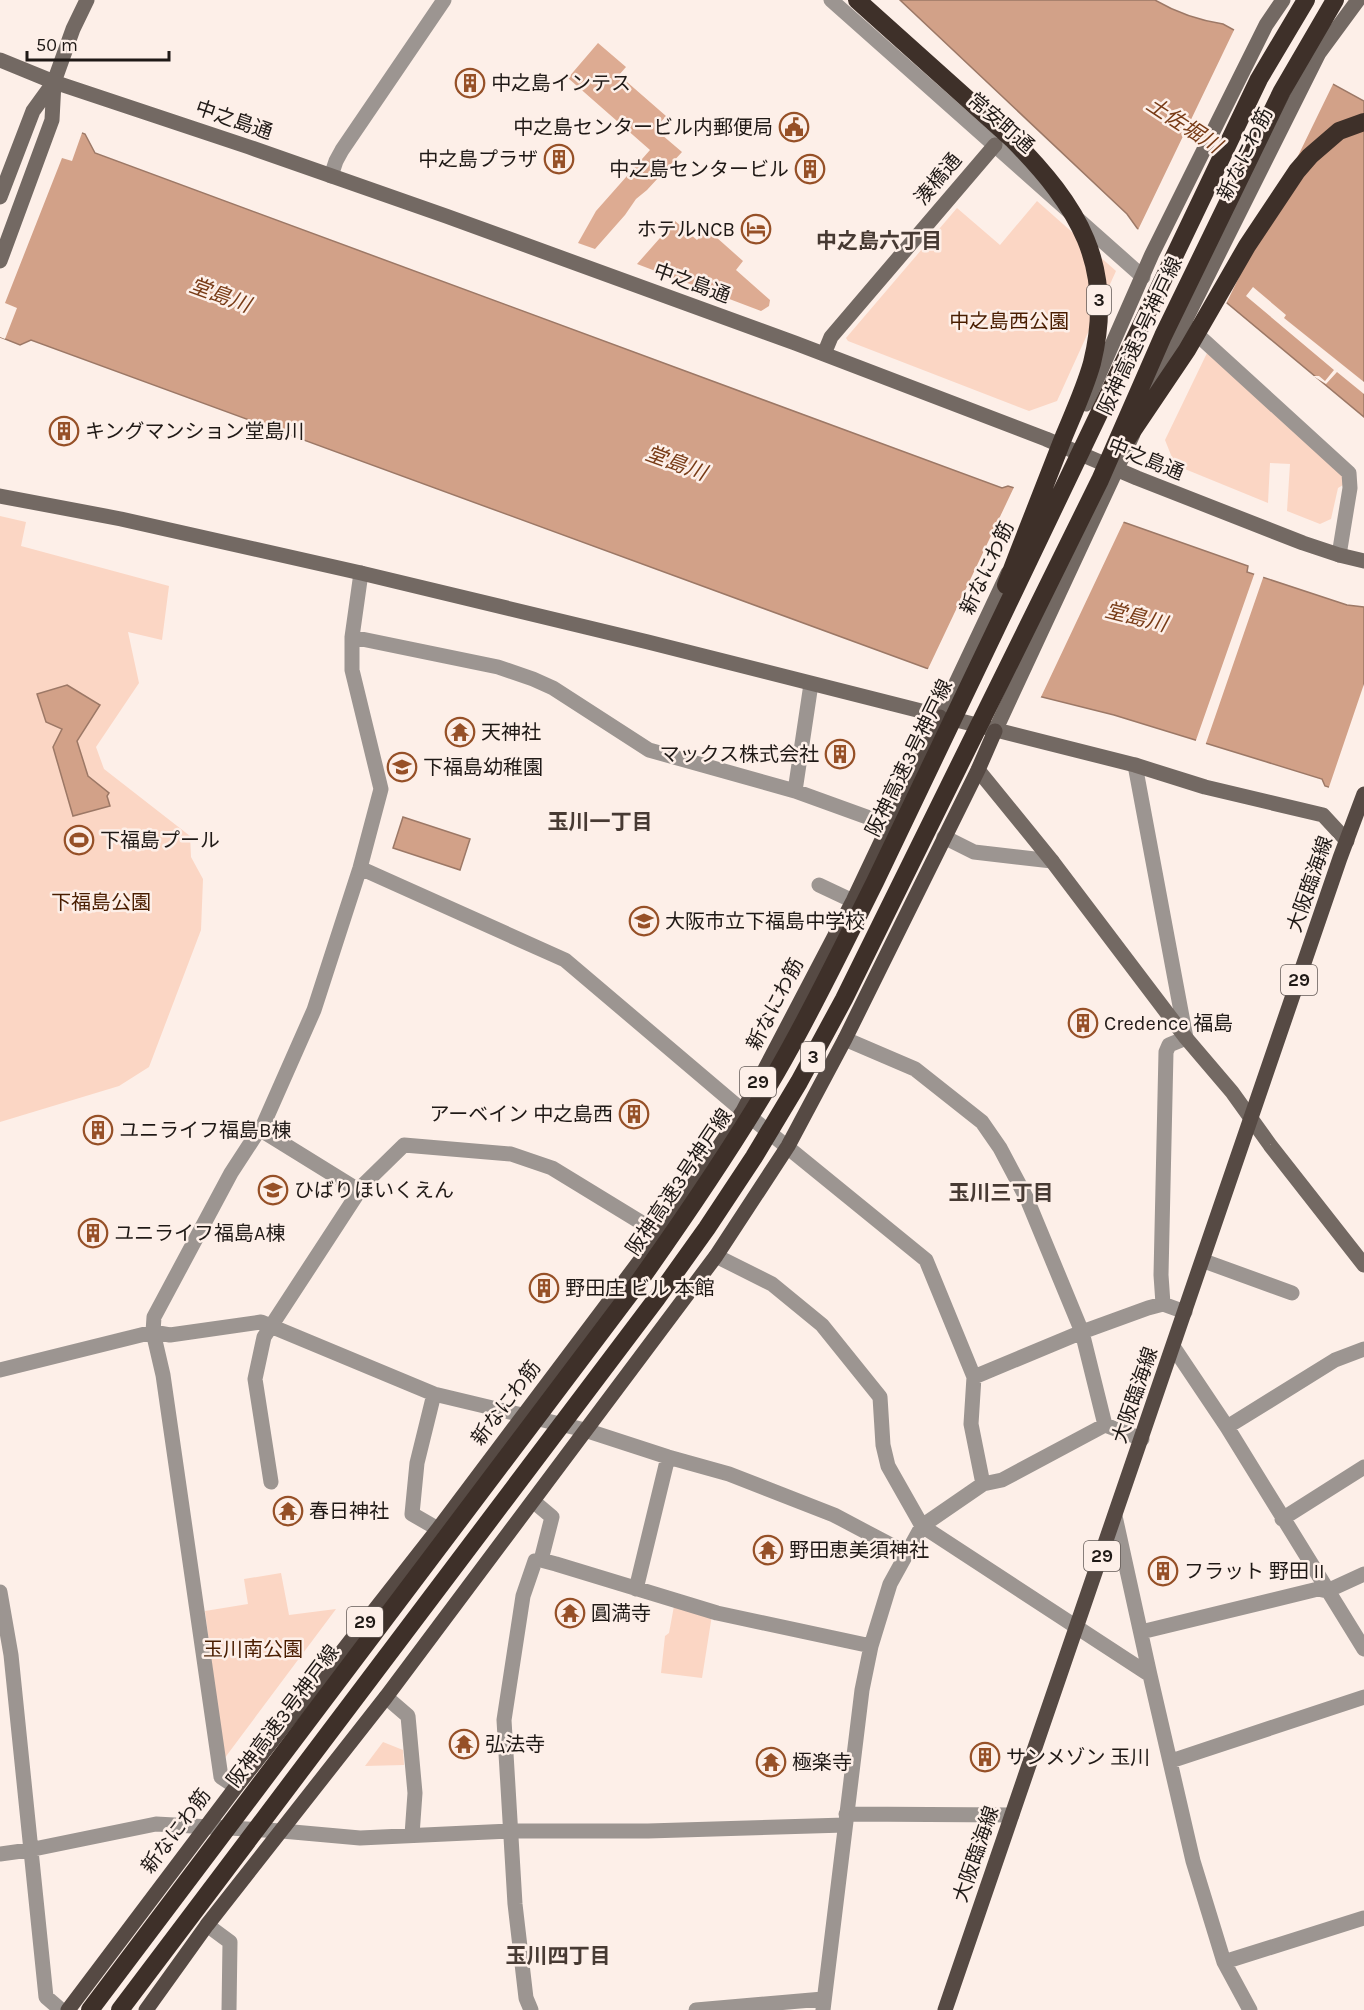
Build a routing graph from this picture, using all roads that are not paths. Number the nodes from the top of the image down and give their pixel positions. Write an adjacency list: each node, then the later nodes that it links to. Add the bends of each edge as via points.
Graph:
1 (87, 0): 10 (street)
2 (444, 0): 13 (street, via 342,150)
3 (831, 0): 12 (street, 常安町通)
4 (857, 0): 27 (highway, 3, bridge, via 1035,162 1076,217 1096,272 1099,316 1087,380)
5 (1283, 0): 16 (street, 新なにわ筋, via 1266,25)
6 (1306, 0): 27 (highway, 阪神高速3号神戸線 / 3, bridge, via 1259,79)
7 (1335, 0): 21 (highway, 阪神高速3号神戸線 / 3, bridge, via 1277,101 1163,336)
8 (1358, 0): 17 (street, 新なにわ筋, via 1319,53)
9 (0, 60): 10 (street, 中之島通)
10 (54, 82): 13 (street, 中之島通); 14 (street, via 32,112); 15 (street, via 52,120)
11 (1364, 122): 21 (highway, 3, bridge, via 1339,131 1297,171 1246,246 1187,350)
12 (995, 145): 16 (street, 常安町通); 18 (street, 湊橋通, via 831,338)
13 (332, 176): 18 (street, 中之島通)
14 (0, 197)
15 (0, 261)
16 (1143, 277): 19 (street, 新なにわ筋)
17 (1185, 323): 20 (street, 新なにわ筋); 23 (street, via 1349,473)
18 (824, 354): 19 (street, 中之島通)
19 (1066, 448): 20 (street, 中之島通); 29 (street, 新なにわ筋 / 29, bridge)
20 (1117, 470): 23 (street, 中之島通); 30 (street, 新なにわ筋)
21 (1100, 480): 109 (highway, 阪神高速3号神戸線 / 3, bridge, via 850,989 754,1157 657,1298)
22 (0, 496): 25 (street)
23 (1339, 555): 24 (street, 中之島通)
24 (1364, 561)
25 (361, 573): 26 (street); 28 (street)
26 (352, 637): 33 (street, via 521,674 553,688 649,750); 39 (street, via 351,670 381,789)
27 (974, 674): 108 (highway, 阪神高速3号神戸線 / 3, bridge, via 824,985 735,1142 638,1283)
28 (811, 684): 29 (street); 33 (street)
29 (940, 717): 30 (street); 35 (main road, 新なにわ筋 / 29)
30 (995, 731): 31 (street); 32 (main road, 新なにわ筋)
31 (1135, 765): 37 (street, via 1205,787 1323,815); 42 (street)
32 (978, 770): 36 (main road, 新なにわ筋); 38 (street)
33 (795, 791): 35 (street)
34 (1362, 799): 37 (main road, 大阪臨海線 / 29)
35 (889, 825): 41 (main road, 新なにわ筋 / 29)
36 (944, 837): 38 (street, via 974,852); 43 (main road, 新なにわ筋)
37 (1347, 841): 45 (main road, 大阪臨海線 / 29)
38 (1052, 861): 42 (street)
39 (360, 868): 44 (street, via 565,960); 46 (street, via 314,1010)
40 (819, 885): 41 (street)
41 (853, 901): 44 (main road, 新なにわ筋 / 29)
42 (1186, 1038): 45 (street); 54 (street, via 1169,1045 1166,1052)
43 (845, 1039): 47 (main road, 新なにわ筋); 58 (street, via 915,1069 982,1122 1027,1199)
44 (743, 1111): 47 (street); 49 (main road, 新なにわ筋 / 29)
45 (1252, 1120): 51 (main road, 大阪臨海線 / 29); 52 (street)
46 (261, 1130): 48 (street); 57 (street, via 231,1173 153,1317)
47 (788, 1146): 50 (main road, 新なにわ筋); 62 (street, via 926,1260)
48 (358, 1190): 49 (street, via 404,1145 511,1154 552,1168); 56 (street)
49 (660, 1234): 64 (main road, 新なにわ筋 / 29)
50 (716, 1256): 67 (main road, 新なにわ筋); 76 (street, via 772,1284 822,1325 880,1397 888,1466)
51 (1204, 1261): 53 (street); 55 (main road, 大阪臨海線 / 29)
52 (1364, 1265)
53 (1292, 1293)
54 (1163, 1304): 55 (street); 58 (street)
55 (1185, 1312): 59 (main road, 大阪臨海線 / 29)
56 (270, 1326): 57 (street, via 261,1322 170,1335); 63 (street); 71 (street, via 255,1379)
57 (153, 1332): 61 (street); 93 (street, via 163,1375 221,1777)
58 (1082, 1332): 62 (street); 65 (street)
59 (1174, 1348): 66 (street); 68 (main road, 大阪臨海線 / 29)
60 (1364, 1349): 66 (street, via 1335,1360)
61 (0, 1370)
62 (974, 1377): 72 (street, via 971,1424)
63 (434, 1394): 64 (street); 77 (street, via 417,1463 412,1514)
64 (523, 1415): 67 (street); 77 (main road, 新なにわ筋 / 29)
65 (1105, 1425): 68 (street); 72 (street, via 1002,1480)
66 (1227, 1427): 75 (street)
67 (585, 1430): 69 (street); 73 (main road, 新なにわ筋)
68 (1142, 1439): 74 (main road, 大阪臨海線 / 29)
69 (668, 1457): 78 (street, via 729,1474 834,1515); 81 (street)
70 (1364, 1467): 75 (street)
71 (271, 1482)
72 (983, 1484): 76 (street)
73 (533, 1501): 79 (street, via 552,1517); 90 (main road, 新なにわ筋)
74 (1115, 1516): 84 (main road, 大阪臨海線 / 29); 85 (street)
75 (1282, 1519): 82 (street)
76 (922, 1526): 78 (street); 84 (street)
77 (438, 1529): 93 (main road, 新なにわ筋 / 29)
78 (906, 1553): 86 (street, via 890,1584)
79 (538, 1561): 81 (street); 98 (street, via 523,1596 504,1720)
80 (1364, 1574): 82 (street)
81 (636, 1589): 86 (street, via 717,1613)
82 (1327, 1591): 85 (street, via 1318,1589); 87 (street)
83 (0, 1592): 88 (street)
84 (1078, 1626): 89 (street); 94 (main road, 大阪臨海線 / 29)
85 (1141, 1632): 89 (street)
86 (871, 1646): 95 (street)
87 (1364, 1649)
88 (5, 1656): 100 (street)
89 (1150, 1675): 92 (street)
90 (386, 1697): 97 (main road, 新なにわ筋); 99 (street, via 408,1716 415,1793)
91 (1364, 1697): 92 (street)
92 (1171, 1761): 104 (street, via 1193,1861)
93 (236, 1787): 96 (main road, 新なにわ筋 / 29)
94 (1012, 1815): 95 (street); 114 (main road, 大阪臨海線 / 29)
95 (846, 1819): 98 (street, via 648,1831); 105 (street)
96 (205, 1827): 97 (street); 100 (street, via 156,1824); 107 (main road, 新なにわ筋 / 29)
97 (282, 1831): 99 (street, via 360,1838); 103 (main road, 新なにわ筋)
98 (510, 1831): 99 (street); 112 (street, via 524,1986)
99 (412, 1835)
100 (29, 1850): 101 (street); 106 (street, via 46,1997)
101 (0, 1854)
102 (1364, 1918): 104 (street)
103 (207, 1925): 110 (main road, 新なにわ筋); 111 (street, via 230,1942)
104 (1224, 1962): 115 (street)
105 (823, 2004): 113 (street)
106 (61, 2010)
107 (68, 2010)
108 (90, 2010)
109 (120, 2010)
110 (146, 2010)
111 (229, 2010)
112 (531, 2010)
113 (696, 2010)
114 (945, 2010)
115 (1250, 2010)

